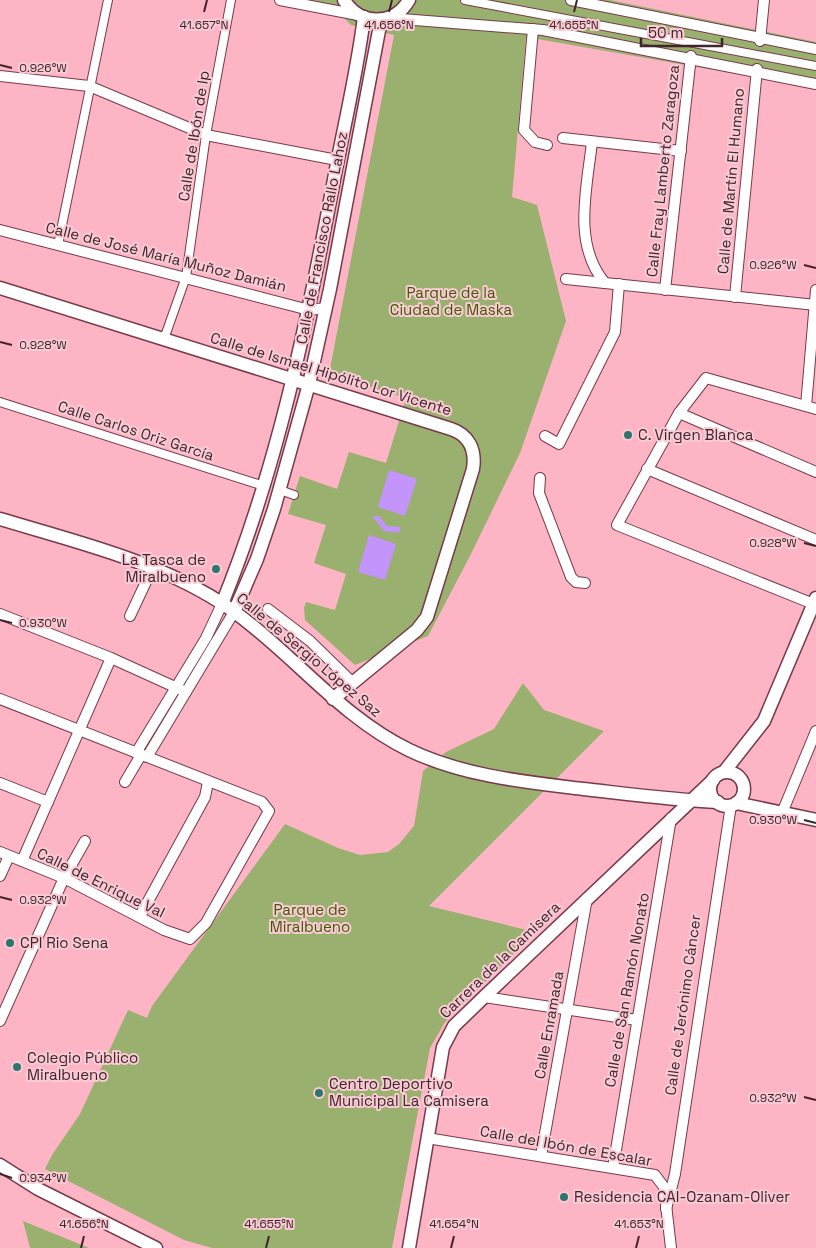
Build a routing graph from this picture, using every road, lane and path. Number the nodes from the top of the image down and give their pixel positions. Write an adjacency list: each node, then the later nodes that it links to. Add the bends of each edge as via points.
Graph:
1 (108, 0): 19 (street)
2 (230, 0): 20 (street, Calle de Ibón de Ip)
3 (280, 0): 9 (street)
4 (344, 0): 9 (street)
5 (409, 0): 10 (street, via 400,11)
6 (465, 0): 15 (street)
7 (571, 0): 12 (street)
8 (764, 0): 12 (street)
9 (361, 16): 10 (street); 25 (street, Calle de Francisco Rallo Lahoz)
10 (385, 19): 11 (street); 37 (street, Calle de Francisco Rallo Lahoz)
11 (533, 29): 14 (street); 23 (street, via 524,130 536,142)
12 (760, 40): 13 (street)
13 (816, 49)
14 (691, 57): 16 (street); 24 (street, Calle Fray Lamberto Zaragoza)
15 (816, 66)
16 (757, 71): 18 (street); 35 (street, Calle de Martín El Humano)
17 (0, 76): 19 (street)
18 (816, 84)
19 (89, 86): 20 (street); 27 (street)
20 (206, 135): 25 (street); 28 (street, Calle de Ibón de Ip)
21 (563, 138): 22 (street)
22 (592, 142): 24 (street); 30 (street, via 584,230 594,268)
23 (547, 145)
24 (681, 151): 33 (street, Calle Fray Lamberto Zaragoza)
25 (337, 160): 38 (street, Calle de Francisco Rallo Lahoz)
26 (0, 230): 27 (street, Calle de José María Muñoz Damián)
27 (58, 244): 28 (street, Calle de José María Muñoz Damián)
28 (186, 277): 38 (street, Calle de José María Muñoz Damián); 39 (street, Calle de Ibón de Ip)
29 (566, 279): 30 (street)
30 (605, 283): 31 (street)
31 (619, 284): 33 (street); 45 (street, via 615,332 559,444)
32 (0, 288): 39 (street, Calle de Ismael Hipólito Lor Vicente)
33 (666, 290): 35 (street)
34 (816, 290): 36 (street)
35 (735, 297): 36 (street)
36 (815, 305): 43 (street)
37 (326, 308): 38 (street, Calle de José María Muñoz Damián); 41 (street, Calle de Francisco Rallo Lahoz)
38 (309, 310): 40 (street, Calle de Francisco Rallo Lahoz)
39 (164, 339): 40 (street, Calle de Ismael Hipólito Lor Vicente)
40 (294, 380): 41 (street, Calle de Ismael Hipólito Lor Vicente); 49 (street, Calle de Francisco Rallo Lahoz)
41 (309, 384): 50 (street, Calle de Francisco Rallo Lahoz); 63 (street, Calle de Ismael Hipólito Lor Vicente, via 456,431 467,440 474,458 427,617 417,630)
42 (0, 402): 49 (street, Calle Carlos Oriz García)
43 (811, 408): 44 (street, via 706,378)
44 (679, 414): 46 (street); 47 (street)
45 (545, 436)
46 (647, 469): 53 (street); 56 (street, via 617,525)
47 (816, 472)
48 (540, 478): 55 (street, via 539,493 572,577 576,582)
49 (264, 486): 57 (street, Calle de Francisco Rallo Lahoz)
50 (280, 490): 51 (street); 59 (street, Calle de Francisco Rallo Lahoz, via 257,559)
51 (294, 495)
52 (0, 519): 54 (street, Calle de Sergio López Saz, via 97,548)
53 (816, 540)
54 (152, 569): 57 (street, Calle de Sergio López Saz); 61 (street)
55 (585, 583)
56 (815, 603): 70 (street, via 764,721)
57 (222, 604): 59 (street, Calle de Sergio López Saz); 64 (street, Calle de Francisco Rallo Lahoz)
58 (268, 609): 63 (street, via 310,641)
59 (234, 612): 64 (street, Calle de Francisco Rallo Lahoz); 66 (street, Calle de Sergio López Saz, via 288,655)
60 (0, 614): 62 (street)
61 (130, 616)
62 (111, 658): 64 (street); 67 (street)
63 (353, 683): 66 (street, Calle de Ismael Hipólito Lor Vicente)
64 (182, 689): 69 (street, Calle de Francisco Rallo Lahoz)
65 (0, 699): 67 (street)
66 (333, 699): 75 (street, Calle de Sergio López Saz, via 385,737 449,765 534,782)
67 (79, 730): 69 (street); 77 (street)
68 (816, 731): 80 (street)
69 (142, 755): 72 (street, Calle de Francisco Rallo Lahoz); 73 (street)
70 (724, 772): 71 (street); 79 (street, via 737,775 743,783 742,795)
71 (713, 780): 76 (street, Carrera de la Camisera); 78 (street, via 711,793)
72 (124, 782)
73 (208, 782): 89 (street, via 204,797); 89 (street, Calle de Enrique Val, via 265,803 269,813 206,923 190,939 164,930)
74 (0, 783): 77 (street)
75 (663, 798): 76 (street, Calle de Sergio López Saz); 81 (street, via 670,808)
76 (689, 801): 78 (street); 81 (street, Carrera de la Camisera)
77 (48, 802): 85 (street)
78 (718, 802): 79 (street)
79 (733, 804): 80 (street); 98 (street, Calle de Jerónimo Cáncer, via 675,1174)
80 (782, 813): 82 (street)
81 (671, 818): 88 (street, Carrera de la Camisera); 92 (street, Calle de San Ramón Nonato)
82 (816, 820)
83 (85, 841): 87 (street)
84 (5, 854): 85 (street, Calle de Enrique Val); 86 (street)
85 (22, 861): 87 (street, Calle de Enrique Val)
86 (0, 876)
87 (64, 878): 89 (street, Calle de Enrique Val); 93 (street)
88 (587, 898): 90 (street, Carrera de la Camisera); 91 (street, Calle Enramada)
89 (140, 916)
90 (484, 997): 91 (street); 94 (street, Carrera de la Camisera, via 454,1026 446,1039)
91 (567, 1009): 92 (street); 95 (street, Calle Enramada)
92 (637, 1020): 97 (street, Calle de San Ramón Nonato)
93 (0, 1021)
94 (427, 1138): 95 (street, Calle del Ibón de Escalar); 100 (street, Carrera de la Camisera)
95 (541, 1156): 97 (street, Calle del Ibón de Escalar)
96 (0, 1165): 99 (street, via 38,1189)
97 (612, 1168): 98 (street, Calle del Ibón de Escalar, via 649,1173 659,1178 664,1187)
98 (666, 1209): 101 (street, Calle del Ibón de Escalar)
99 (156, 1248)
100 (409, 1248)
101 (671, 1248)

